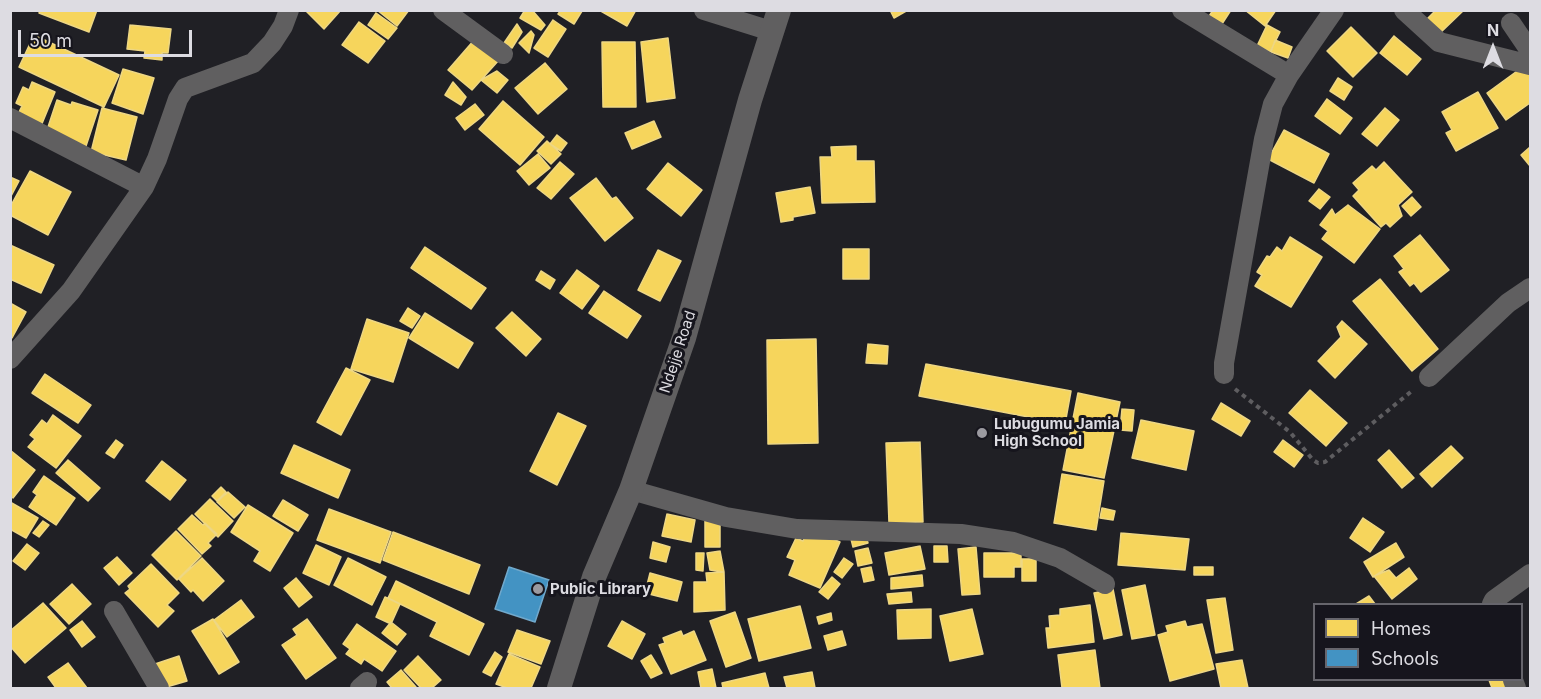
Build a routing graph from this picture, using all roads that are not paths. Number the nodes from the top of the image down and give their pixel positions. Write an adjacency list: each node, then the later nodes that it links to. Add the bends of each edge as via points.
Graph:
1 (289, 10): 14 (street, via 272,43 253,63 185,88 177,99)
2 (443, 10): 10 (street)
3 (704, 10): 7 (street)
4 (1182, 10): 12 (street)
5 (1334, 10): 12 (street)
6 (1404, 10): 11 (street, via 1438,42)
7 (775, 21): 19 (street, Ndejje Road, via 684,338)
8 (1511, 23): 9 (street)
9 (1530, 51)
10 (503, 54)
11 (1530, 65)
12 (1289, 75): 17 (street, via 1273,104 1264,139)
13 (10, 118): 14 (street)
14 (144, 187): 16 (street, via 71,291)
15 (1530, 288): 18 (street, via 1508,303)
16 (10, 359)
17 (1224, 375)
18 (1429, 377)
19 (631, 490): 21 (street, via 726,517 797,529 961,534 1013,542 1060,558); 25 (street, Ndejje Road, via 594,577)
20 (1530, 574): 22 (street)
21 (1105, 584)
22 (1492, 603)
23 (114, 611): 24 (street)
24 (159, 688)
25 (559, 688)

